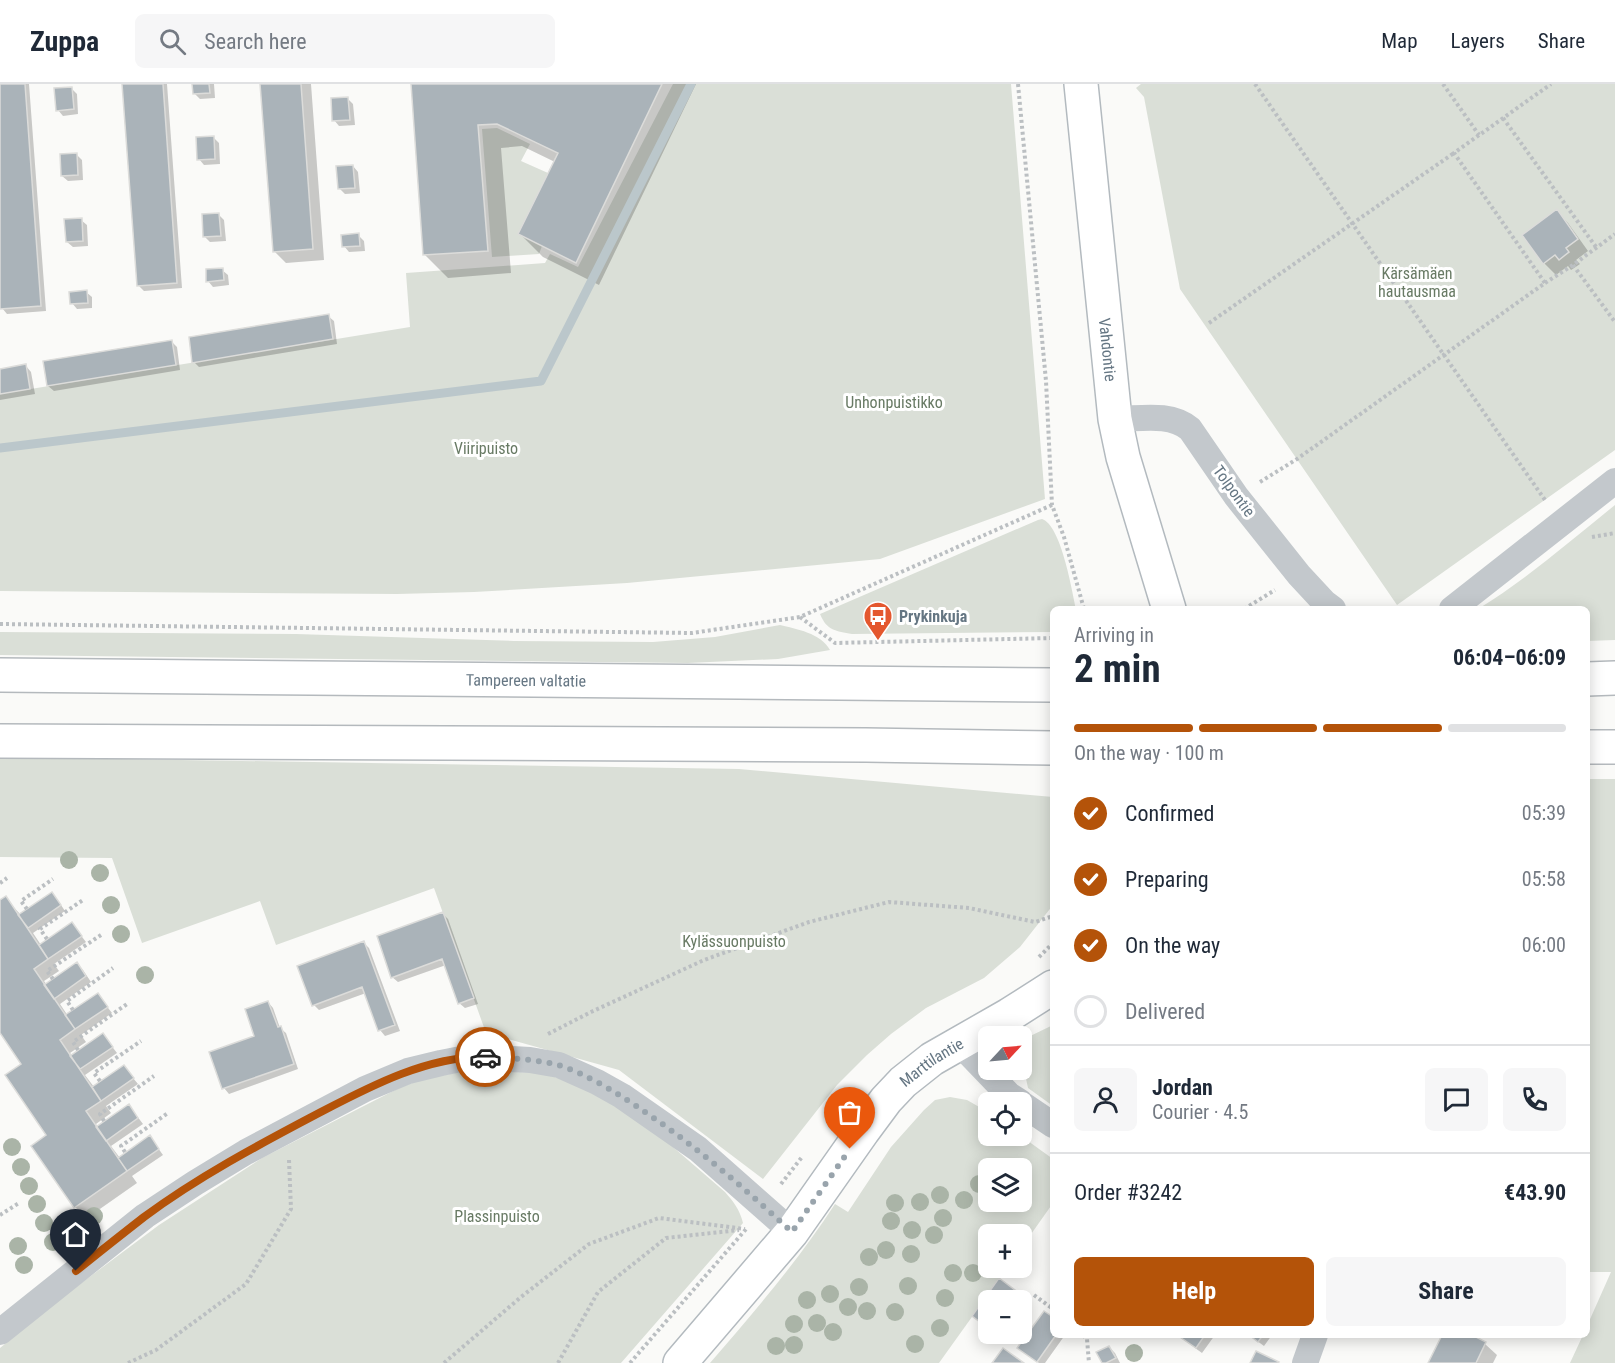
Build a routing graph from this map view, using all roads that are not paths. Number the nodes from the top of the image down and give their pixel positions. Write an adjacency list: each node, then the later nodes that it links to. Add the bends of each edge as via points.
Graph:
1 (1081, 84): 2 (main road, Vahdontie)
2 (1115, 419): 4 (main road, Vahdontie); 5 (street, Tolpontie, via 1159,417 1181,422 1190,429 1236,496)
3 (1615, 481): 6 (street)
4 (1168, 606)
5 (1329, 606)
6 (1456, 606)
7 (0, 675): 10 (main road, Tampereen valtatie)
8 (1615, 678): 9 (main road)
9 (1590, 679)
10 (1050, 685)
11 (0, 741): 14 (main road)
12 (1590, 747): 13 (main road)
13 (1615, 747)
14 (1050, 748)
15 (1050, 989): 16 (main road, Marttilantie)
16 (959, 1043): 17 (street); 20 (main road, Marttilantie, via 932,1059 886,1100)
17 (1006, 1092)
18 (1032, 1111): 19 (street)
19 (1050, 1123)
20 (792, 1232): 21 (street, via 698,1149 597,1082 559,1065 471,1057 408,1071 365,1089 228,1163 146,1216); 23 (main road, Marttilantie)
21 (0, 1332)
22 (1314, 1338): 24 (street)
23 (680, 1363)
24 (1305, 1363)

